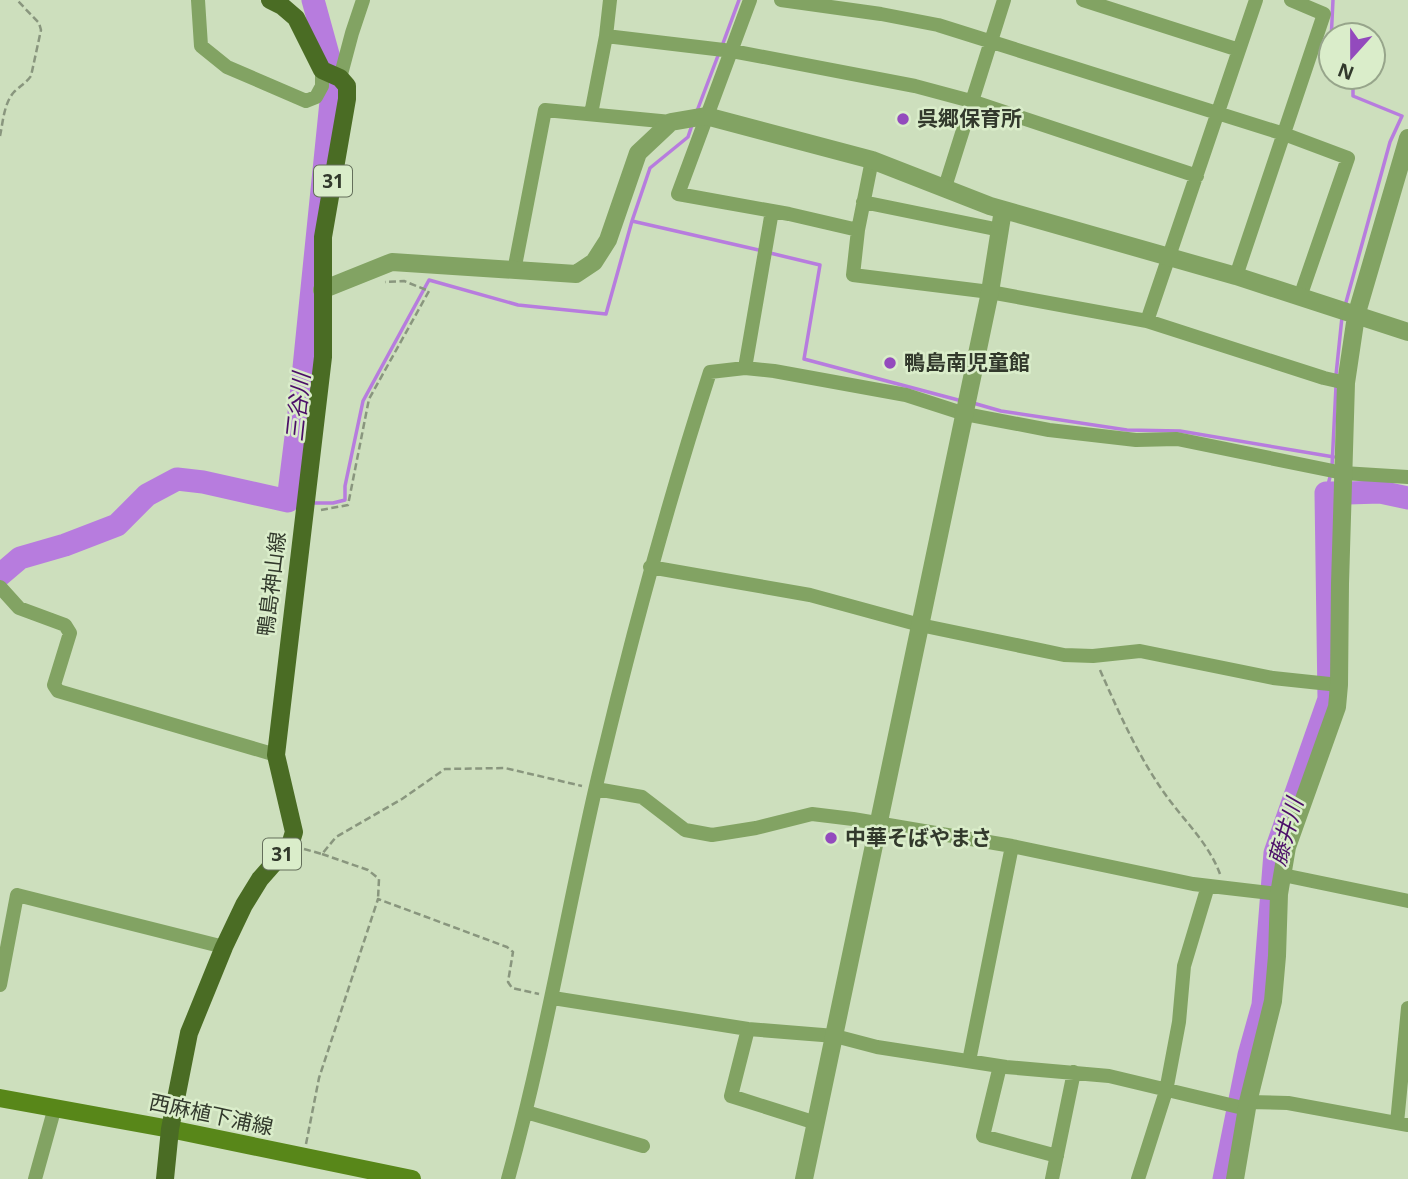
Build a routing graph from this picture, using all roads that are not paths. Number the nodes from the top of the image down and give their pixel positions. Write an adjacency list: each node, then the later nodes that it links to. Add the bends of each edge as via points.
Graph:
1 (198, 0): 15 (street, via 201,46 227,67 306,100 316,97)
2 (270, 0): 15 (main road, 鴨島神山線 / 31, via 296,18)
3 (363, 0): 15 (street)
4 (610, 0): 11 (street)
5 (750, 0): 14 (street)
6 (782, 0): 12 (street, via 938,25)
7 (1004, 0): 12 (street)
8 (1083, 0): 13 (street)
9 (1256, 0): 13 (street)
10 (1295, 1): 21 (street, via 1324,14)
11 (606, 36): 14 (street); 18 (street)
12 (990, 41): 16 (street); 17 (street)
13 (1239, 50): 17 (street)
14 (732, 51): 16 (street); 19 (street)
15 (332, 75): 34 (main road, 鴨島神山線 / 31, via 347,86 348,99 323,237)
16 (971, 101): 24 (street); 25 (street)
17 (1219, 113): 21 (street); 24 (street)
18 (591, 114): 20 (street); 32 (street, via 545,110)
19 (706, 116): 20 (street); 23 (street); 28 (street, via 678,194)
20 (679, 120): 32 (street, via 638,153 608,240 594,262 576,274)
21 (1284, 134): 33 (street); 36 (street, via 1348,158)
22 (1408, 138): 37 (street)
23 (873, 160): 25 (street); 26 (street)
24 (1197, 176): 31 (street)
25 (945, 187): 27 (street)
26 (863, 202): 29 (street); 30 (street)
27 (1003, 210): 30 (street); 31 (street)
28 (772, 211): 29 (street); 40 (street)
29 (858, 230): 35 (street, via 853,275)
30 (1000, 230): 35 (street)
31 (1170, 256): 33 (street); 38 (street)
32 (514, 271): 34 (street, via 392,262)
33 (1236, 276): 36 (street)
34 (322, 290): 49 (main road, 鴨島神山線 / 31, via 323,357)
35 (990, 292): 38 (street); 42 (street)
36 (1300, 297): 37 (street)
37 (1356, 316): 39 (street); 41 (street)
38 (1147, 321): 41 (street)
39 (1408, 332)
40 (744, 368): 42 (street); 45 (street, via 710,372)
41 (1346, 383): 43 (street)
42 (966, 404): 43 (street, via 1049,430 1136,440 1177,439); 47 (street)
43 (1343, 473): 44 (street); 48 (street)
44 (1408, 477)
45 (650, 567): 47 (street, via 810,594); 50 (street)
46 (0, 587): 49 (street, via 19,608 65,625 70,633 54,685 58,691)
47 (920, 625): 48 (street, via 1065,655 1140,651 1272,678); 51 (street)
48 (1333, 684): 53 (street, via 1337,707 1287,847)
49 (276, 755): 57 (main road, 鴨島神山線 / 31, via 294,832 290,845 244,905)
50 (596, 789): 51 (street, via 642,797 685,831 712,835 812,814); 59 (street)
51 (877, 822): 52 (street); 62 (street)
52 (1012, 846): 54 (street); 63 (street)
53 (1283, 875): 55 (street); 56 (street)
54 (1208, 886): 55 (street); 66 (street, via 1184,966)
55 (1274, 893): 68 (street, via 1278,956 1273,1001)
56 (1408, 901)
57 (224, 947): 58 (street, via 17,895); 73 (main road, 31, via 189,1033)
58 (0, 985)
59 (553, 998): 61 (street); 70 (street)
60 (1408, 1008): 72 (street)
61 (748, 1029): 62 (street); 71 (street, via 731,1096)
62 (835, 1037): 63 (street); 71 (street)
63 (970, 1061): 64 (street)
64 (1000, 1066): 65 (street); 75 (street, via 983,1136)
65 (1074, 1072): 66 (street); 75 (street)
66 (1166, 1091): 68 (street); 82 (street)
67 (0, 1098): 69 (main road, 西麻植下浦線)
68 (1242, 1106): 72 (street, via 1287,1103); 83 (street)
69 (55, 1107): 73 (main road, 西麻植下浦線); 76 (street)
70 (526, 1112): 74 (street); 79 (street)
71 (816, 1123): 80 (street)
72 (1402, 1124)
73 (170, 1129): 77 (main road, 31); 78 (main road, 西麻植下浦線)
74 (643, 1146)
75 (1057, 1156): 81 (street)
76 (36, 1179)
77 (165, 1179)
78 (412, 1179)
79 (508, 1179)
80 (804, 1179)
81 (1052, 1179)
82 (1138, 1179)
83 (1235, 1179)

